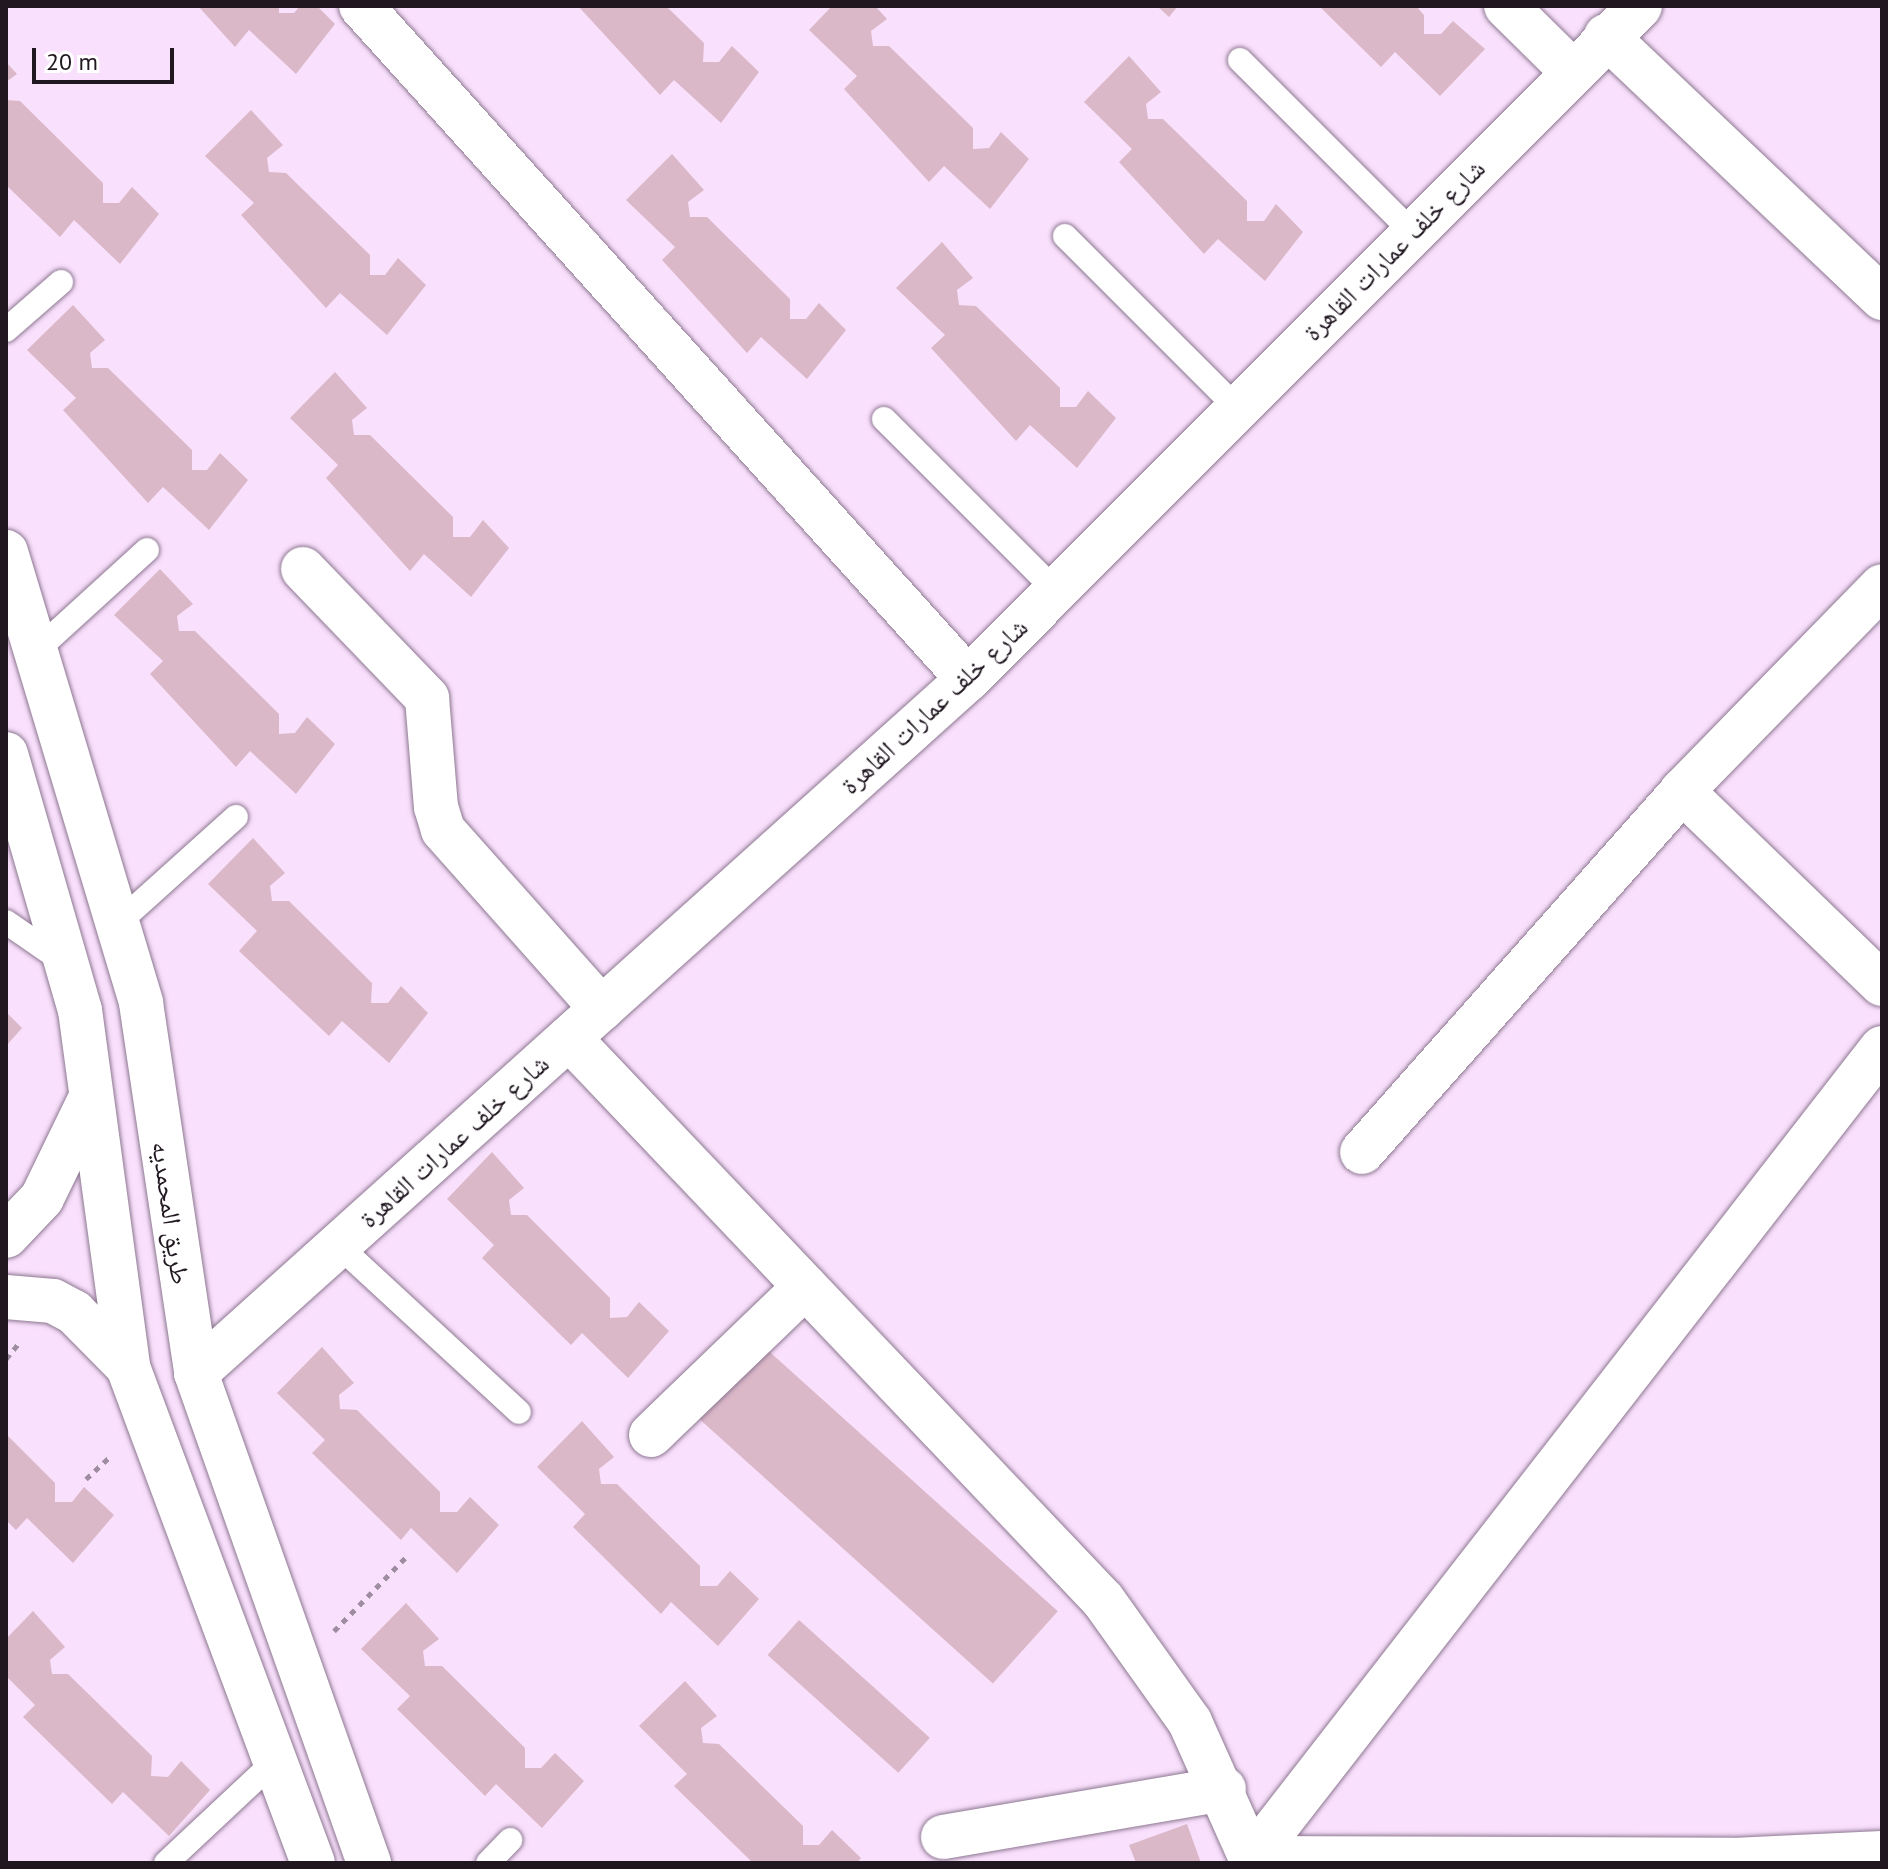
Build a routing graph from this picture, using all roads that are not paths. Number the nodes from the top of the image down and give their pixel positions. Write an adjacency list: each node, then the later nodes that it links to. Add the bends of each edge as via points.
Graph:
1 (1506, 6): 6 (street)
2 (1640, 6): 4 (street, شارع خلف عمارات القاهرة)
3 (380, 13): 20 (street)
4 (1606, 36): 6 (street, شارع خلف عمارات القاهرة); 10 (street)
5 (1240, 60): 7 (lane)
6 (1572, 71): 7 (street, شارع خلف عمارات القاهرة)
7 (1412, 232): 12 (street, شارع خلف عمارات القاهرة)
8 (1065, 236): 12 (lane)
9 (61, 282): 11 (lane)
10 (1882, 298)
11 (6, 330)
12 (1237, 408): 18 (street, شارع خلف عمارات القاهرة)
13 (884, 419): 18 (lane)
14 (147, 550): 19 (lane)
15 (6, 552): 19 (street, طريق المحمديه)
16 (303, 569): 28 (street, via 427,698 437,815 443,830)
17 (1882, 586): 22 (street)
18 (1056, 591): 20 (street, شارع خلف عمارات القاهرة)
19 (36, 651): 25 (street, طريق المحمديه)
20 (968, 679): 28 (street, شارع خلف عمارات القاهرة)
21 (6, 754): 26 (street)
22 (1682, 791): 27 (street); 32 (street)
23 (236, 817): 25 (lane)
24 (6, 922): 26 (lane)
25 (117, 924): 33 (street, طريق المحمديه, via 148,1043)
26 (69, 966): 31 (street)
27 (1882, 984)
28 (602, 1009): 29 (street, شارع خلف عمارات القاهرة)
29 (569, 1038): 35 (street, شارع خلف عمارات القاهرة); 37 (street)
30 (1882, 1048): 48 (street)
31 (89, 1101): 34 (street, via 42,1198); 36 (street)
32 (1362, 1152)
33 (172, 1234): 36 (street); 40 (street, طريق المحمديه)
34 (6, 1236)
35 (338, 1245): 40 (street, شارع خلف عمارات القاهرة); 41 (lane)
36 (110, 1249): 39 (street)
37 (805, 1287): 42 (street); 44 (street, via 1103,1600 1190,1722)
38 (6, 1297): 39 (street, via 41,1299 74,1312)
39 (128, 1367): 43 (street)
40 (196, 1373): 53 (street, طريق المحمديه)
41 (519, 1412)
42 (651, 1435)
43 (275, 1761): 51 (lane); 52 (street)
44 (1224, 1789): 45 (street); 48 (street)
45 (943, 1837)
46 (510, 1840): 54 (lane)
47 (1882, 1853): 50 (street)
48 (1252, 1861): 49 (street)
49 (1596, 1861): 50 (street)
50 (1734, 1861)
51 (166, 1863)
52 (313, 1863)
53 (369, 1863)
54 (488, 1863)

